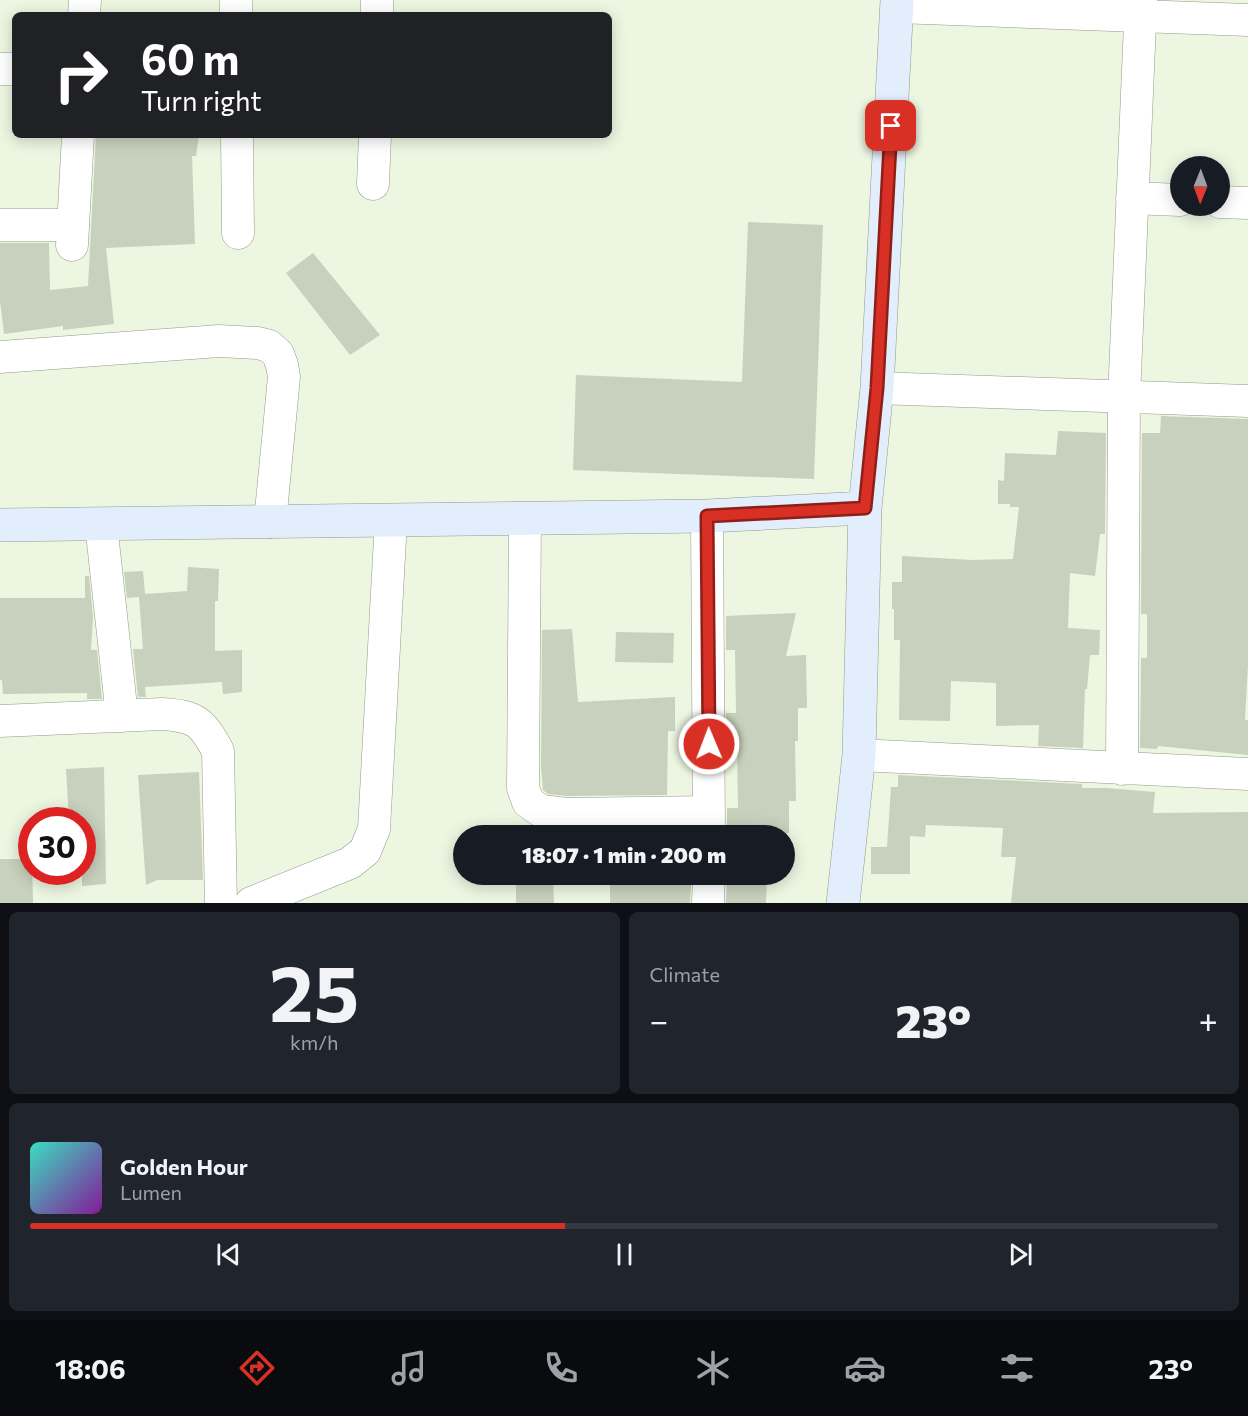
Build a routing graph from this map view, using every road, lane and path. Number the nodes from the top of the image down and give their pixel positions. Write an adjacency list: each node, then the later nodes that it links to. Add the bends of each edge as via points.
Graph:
1 (897, 4): 2 (street); 15 (street)
2 (1141, 8): 3 (street); 8 (street)
3 (1248, 20)
4 (78, 138): 12 (street, via 72,235)
5 (237, 138): 13 (street)
6 (375, 138): 7 (street)
7 (373, 184)
8 (1132, 198): 9 (street); 16 (street)
9 (1170, 200)
10 (1230, 202): 11 (street)
11 (1248, 203)
12 (0, 225)
13 (238, 233)
14 (0, 357): 22 (street, via 219,341 269,346 278,354 284,377)
15 (877, 388): 16 (street); 18 (street)
16 (1124, 397): 17 (street); 28 (street)
17 (1248, 401)
18 (865, 508): 19 (street); 27 (street)
19 (707, 516): 20 (street); 30 (street)
20 (525, 519): 21 (street); 30 (street, via 523,788 528,802 541,811)
21 (391, 520): 22 (street); 33 (street, via 374,829 365,851 350,863)
22 (270, 522): 23 (street)
23 (101, 524): 24 (street); 25 (street)
24 (0, 525)
25 (122, 716): 26 (street); 32 (street, via 184,715 206,729 218,750)
26 (0, 721)
27 (859, 755): 28 (street); 35 (street)
28 (1122, 769): 29 (street)
29 (1248, 774)
30 (709, 824)
31 (709, 885): 34 (street)
32 (220, 903)
33 (251, 903)
34 (708, 903)
35 (843, 903)

